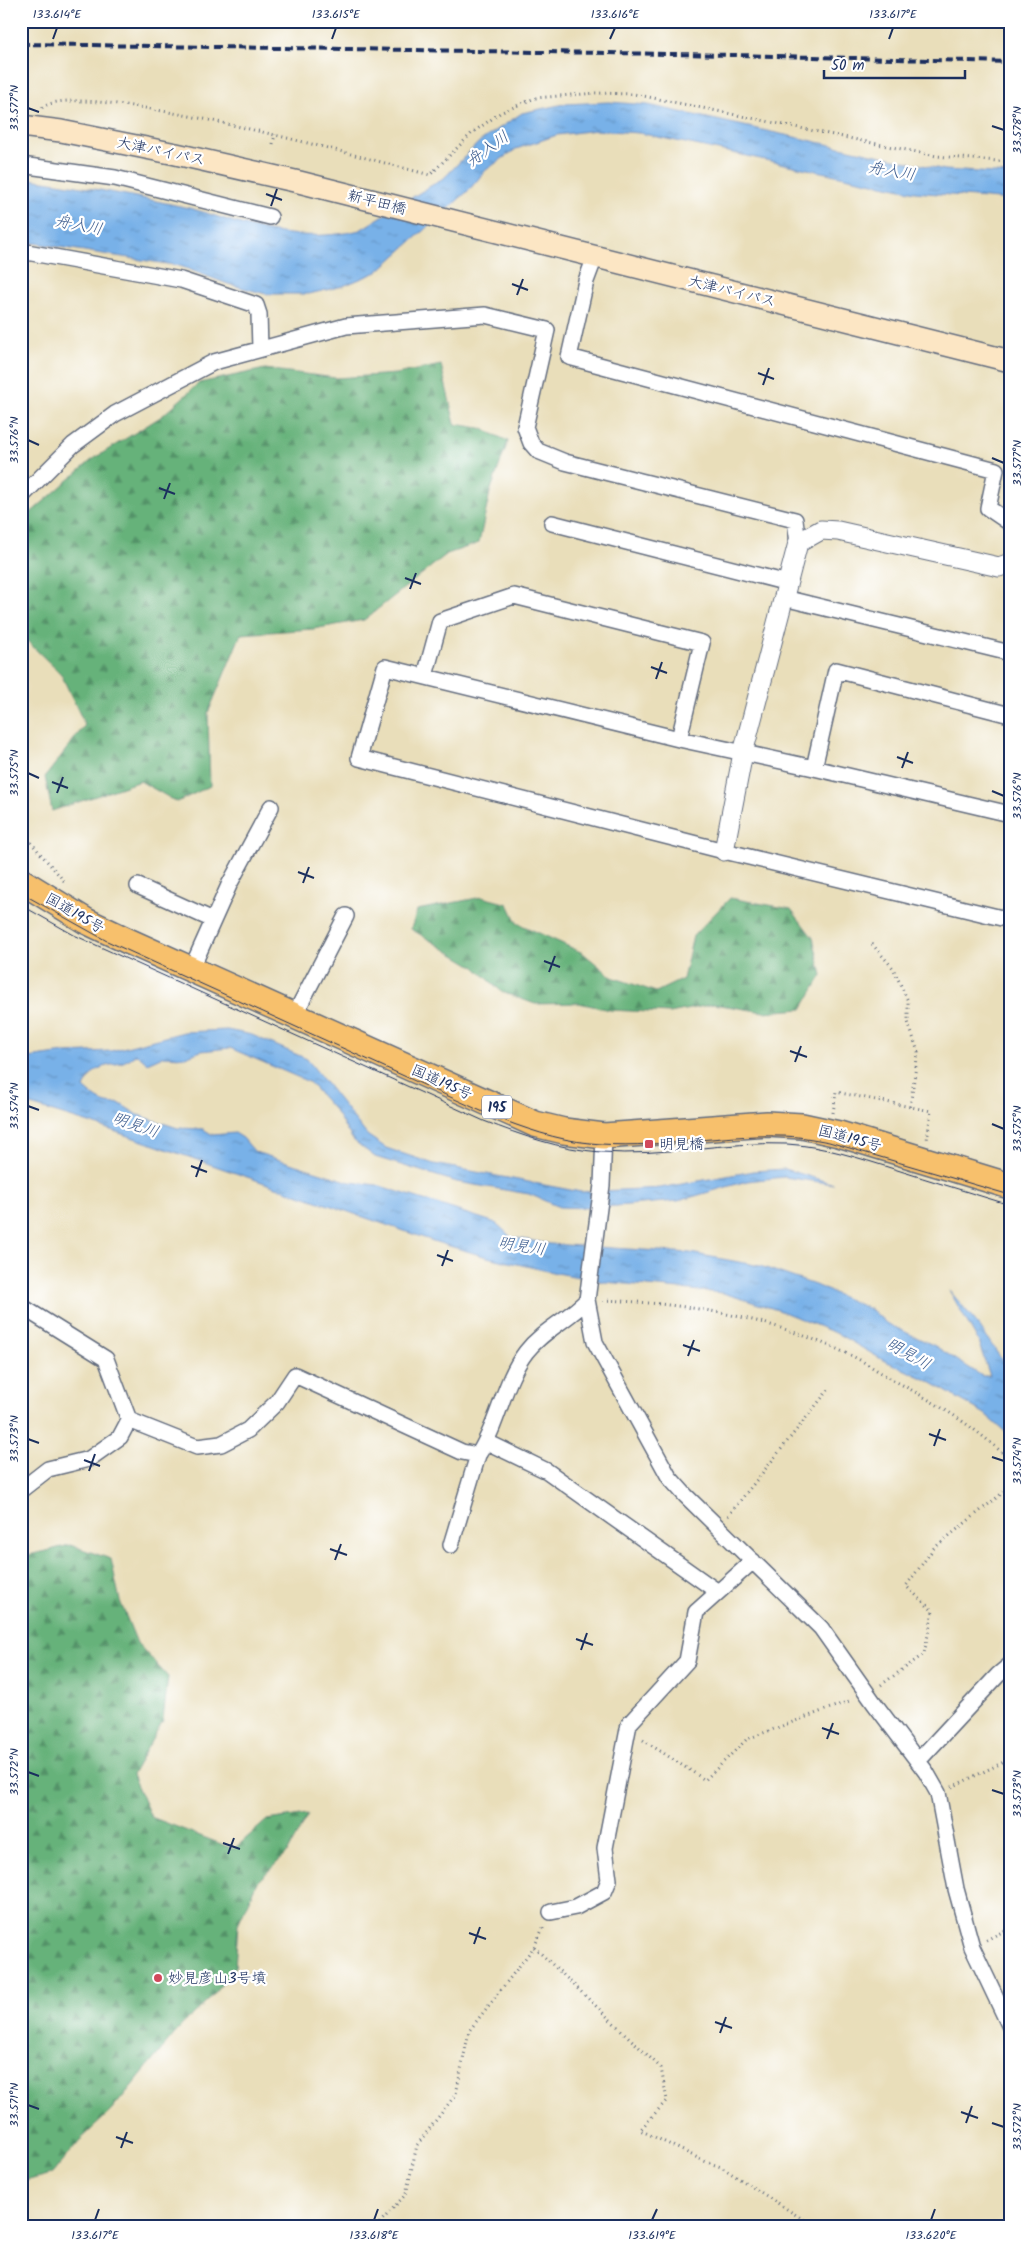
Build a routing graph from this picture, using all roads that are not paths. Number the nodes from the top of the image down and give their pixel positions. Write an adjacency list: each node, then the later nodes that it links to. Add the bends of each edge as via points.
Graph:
1 (22, 126): 3 (main road, 大津バイパス, via 176,154)
2 (21, 165): 4 (street, via 115,178)
3 (299, 182): 5 (main road, 新平田橋)
4 (270, 218)
5 (454, 222): 7 (main road, 大津バイパス)
6 (21, 251): 8 (street, via 181,280 256,305)
7 (595, 257): 9 (main road, 大津バイパス); 12 (street, via 586,281 569,357 996,470 988,508)
8 (260, 349): 10 (street, via 214,362 115,414 73,445); 13 (street, via 346,326 485,315 547,330 526,418 527,434 538,451 565,462 796,520)
9 (1010, 361)
10 (21, 497)
11 (552, 523): 15 (street)
12 (1010, 523)
13 (798, 543): 14 (street, via 821,530 838,531 999,567); 15 (street)
14 (1010, 563)
15 (786, 591): 16 (street); 20 (street)
16 (1010, 653)
17 (426, 676): 19 (street); 19 (street, via 440,621 514,596 580,612 702,643); 24 (street, via 385,666 359,758)
18 (1010, 715): 21 (street, via 836,670)
19 (679, 739): 20 (street)
20 (743, 753): 21 (street); 24 (street)
21 (814, 768): 23 (street)
22 (270, 808): 28 (street, via 230,882)
23 (1010, 814)
24 (724, 851): 29 (street)
25 (138, 886): 28 (street)
26 (24, 890): 30 (highway, 国道195号 / 195)
27 (346, 916): 31 (street)
28 (214, 920): 30 (street)
29 (1010, 920)
30 (191, 970): 31 (highway, 国道195号 / 195)
31 (294, 1016): 32 (highway, 国道195号 / 195, via 535,1124)
32 (604, 1136): 33 (highway, 国道195号 / 195, via 767,1124 802,1126); 34 (street, via 602,1184)
33 (1010, 1186)
34 (588, 1293): 37 (street, via 576,1312 526,1352 513,1373); 41 (street, via 595,1342 669,1476)
35 (21, 1306): 36 (street, via 106,1359)
36 (129, 1420): 38 (street, via 197,1446 221,1444 248,1430 277,1402 295,1375 462,1452); 39 (street, via 120,1437 89,1459 48,1469)
37 (487, 1442): 38 (street); 42 (street, via 547,1471)
38 (478, 1455): 40 (street)
39 (21, 1490)
40 (450, 1545)
41 (753, 1561): 42 (street); 44 (street, via 821,1628)
42 (718, 1592): 45 (street, via 696,1612 687,1661 629,1724 605,1848 609,1880 604,1892 576,1908)
43 (1010, 1665): 44 (street)
44 (918, 1761): 46 (street, via 938,1793 956,1889 972,1948)
45 (551, 1912)
46 (1010, 2027)

